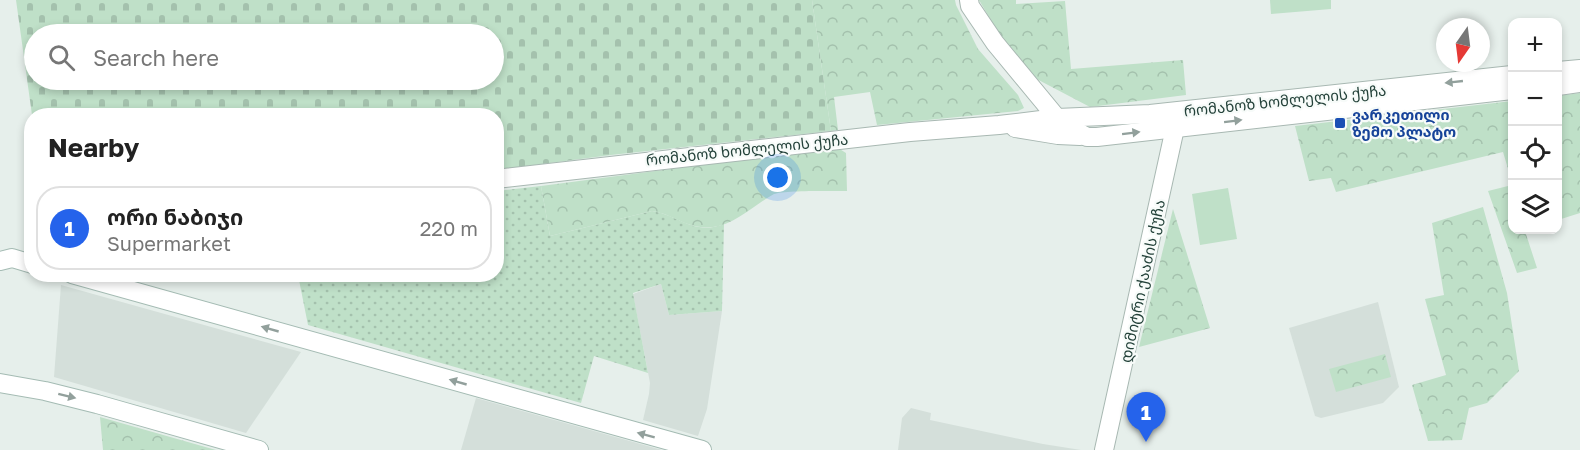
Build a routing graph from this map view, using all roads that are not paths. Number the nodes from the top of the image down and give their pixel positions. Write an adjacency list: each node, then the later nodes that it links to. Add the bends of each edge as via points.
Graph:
1 (969, 0): 8 (street, via 995,42)
2 (1580, 69): 3 (street)
3 (1562, 71)
4 (1508, 76): 9 (street, რომანოზ ხომლელის ქუჩა, one-way to 9)
5 (1580, 83): 6 (street)
6 (1562, 85)
7 (1508, 90): 9 (street, რომანოზ ხომლელის ქუჩა, one-way to 7)
8 (1057, 118): 9 (street, რომანოზ ხომლელის ქუჩა); 10 (street, რომანოზ ხომლელის ქუჩა); 11 (street); 12 (street)
9 (1175, 120): 12 (street, რომანოზ ხომლელის ქუჩა, one-way to 9); 21 (street, დიმიტრი ქააძის ქუჩა)
10 (999, 125): 11 (street, რომანოზ ხომლელის ქუჩა); 13 (street, რომანოზ ხომლელის ქუჩა)
11 (1037, 132): 12 (street, რომანოზ ხომლელის ქუჩა)
12 (1087, 136)
13 (504, 178)
14 (24, 256): 15 (street)
15 (6, 260): 16 (street)
16 (24, 263)
17 (112, 282): 20 (street, one-way to 17)
18 (0, 382): 19 (street, one-way to 19, via 86,401)
19 (259, 450)
20 (702, 450)
21 (1104, 450)

